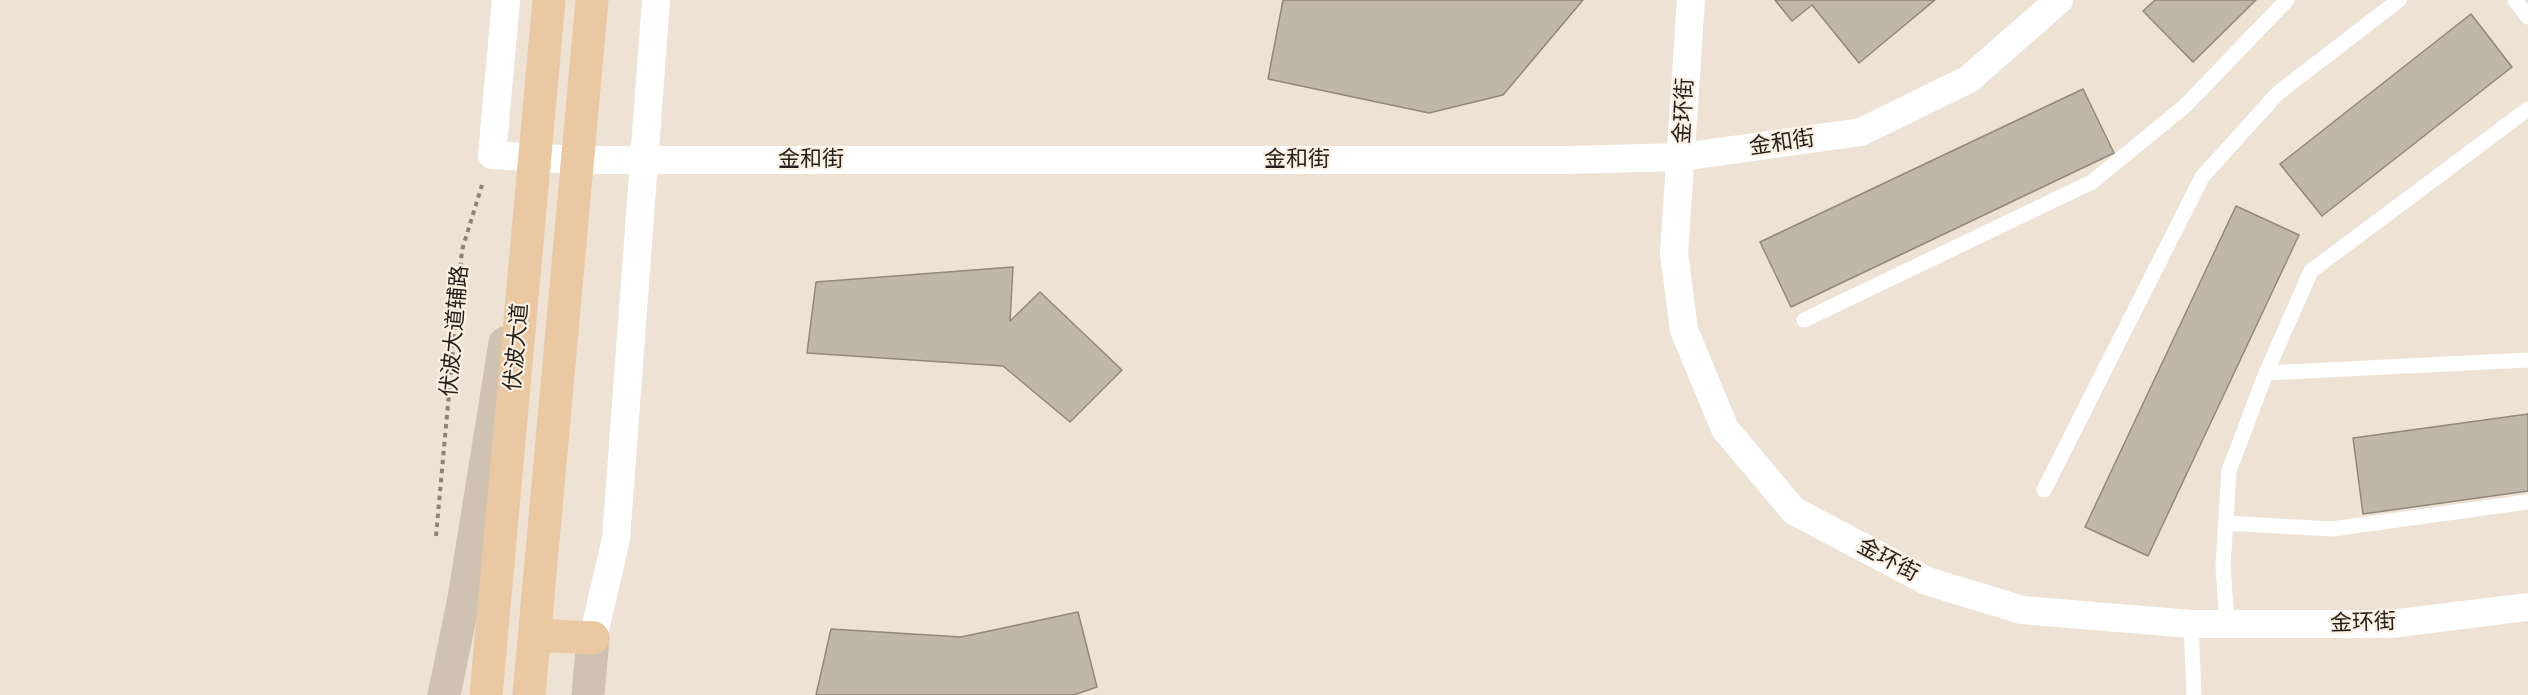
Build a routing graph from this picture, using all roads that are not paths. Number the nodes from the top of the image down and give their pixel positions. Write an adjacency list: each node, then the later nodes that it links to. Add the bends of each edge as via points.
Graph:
1 (506, 0): 12 (street, 金和街, via 492,154)
2 (549, 0): 12 (main road, 伏波大道)
3 (592, 0): 14 (main road, 伏波大道)
4 (656, 0): 15 (street)
5 (1691, 0): 13 (street, 金环街)
6 (2059, 0): 13 (street, 金和街, via 1969,79 1861,132)
7 (2287, 0): 16 (lane, via 2185,106 2092,182)
8 (2399, 0): 19 (lane, via 2278,93 2202,177)
9 (2515, 0): 10 (lane)
10 (2528, 17)
11 (2526, 115): 18 (lane, via 2311,271)
12 (534, 157): 14 (street, 金和街); 27 (main road, via 464,598); 28 (main road, 伏波大道)
13 (1682, 157): 15 (street, 金和街); 23 (street, 金环街, via 1674,253 1684,330 1725,429 1794,511 1927,581 2022,610)
14 (578, 160): 15 (street, 金和街); 25 (main road, 伏波大道)
15 (645, 160): 26 (street, via 616,539)
16 (1804, 320)
17 (2528, 360): 18 (lane)
18 (2266, 373): 21 (lane, via 2229,471)
19 (2044, 490)
20 (2528, 502): 21 (lane, via 2332,529)
21 (2224, 523): 24 (lane)
22 (2528, 607): 24 (street, 金环街, via 2391,624)
23 (2191, 624): 24 (street, 金环街); 31 (lane)
24 (2227, 624)
25 (535, 635): 26 (main road); 29 (main road, 伏波大道)
26 (593, 638): 30 (main road)
27 (444, 695)
28 (486, 695)
29 (529, 695)
30 (588, 695)
31 (2194, 695)

